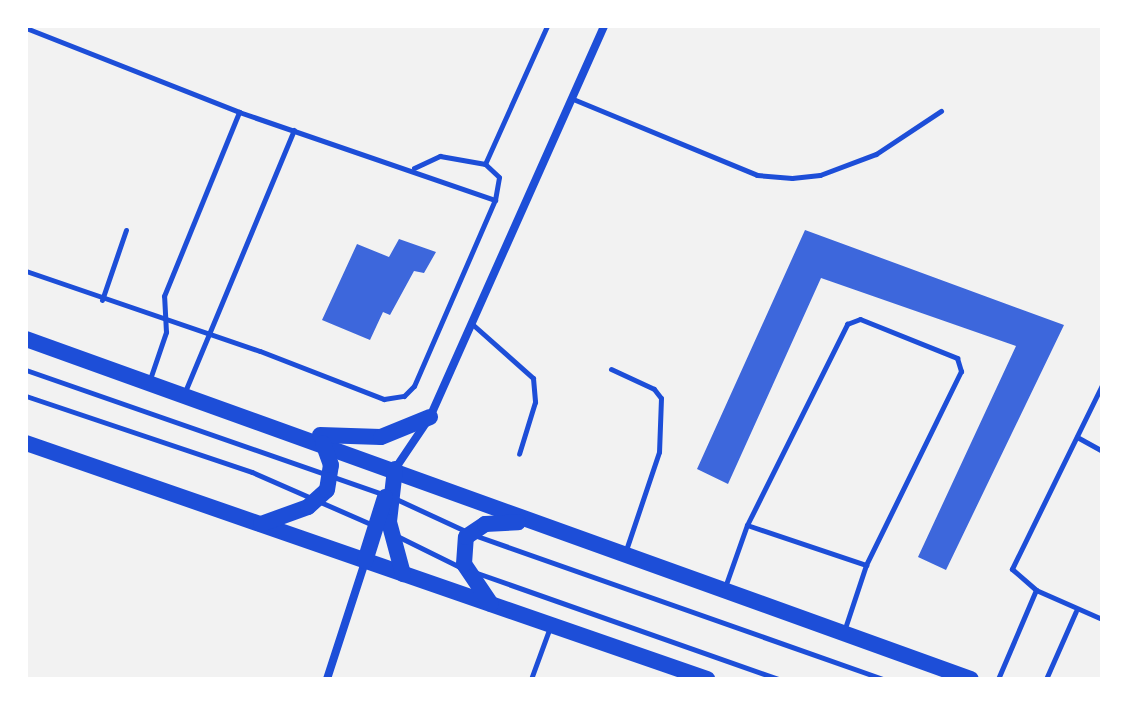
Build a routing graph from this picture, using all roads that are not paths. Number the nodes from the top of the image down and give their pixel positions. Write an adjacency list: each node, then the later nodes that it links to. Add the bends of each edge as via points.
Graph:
1 (547, 26): 8 (lane)
2 (604, 26): 4 (street)
3 (26, 28): 6 (lane)
4 (573, 99): 5 (lane, via 757,175 792,178 820,175 876,154); 15 (street)
5 (941, 111)
6 (239, 112): 7 (lane); 14 (lane, via 192,218 164,296)
7 (294, 130): 9 (lane); 16 (lane)
8 (485, 164): 9 (lane, via 440,156); 10 (lane, via 499,177)
9 (412, 169): 10 (lane)
10 (495, 200): 16 (lane, via 414,386 404,396 384,399)
11 (126, 230): 13 (lane)
12 (26, 271): 13 (lane)
13 (102, 300): 14 (lane)
14 (163, 318): 16 (lane); 20 (lane, via 166,332)
15 (471, 323): 24 (street); 30 (lane, via 533,378 535,402)
16 (206, 335): 22 (lane)
17 (26, 339): 20 (main road)
18 (611, 369): 41 (lane, via 654,389 661,398 659,452)
19 (26, 370): 32 (lane)
20 (149, 383): 22 (main road)
21 (1102, 385): 26 (lane)
22 (184, 394): 25 (main road)
23 (26, 396): 34 (lane)
24 (430, 417): 25 (main road, via 381,437); 31 (street)
25 (298, 433): 28 (main road)
26 (1077, 437): 29 (lane); 46 (lane, via 1013,565 1016,578)
27 (26, 443): 36 (main road)
28 (323, 443): 31 (main road); 32 (main road)
29 (1102, 451)
30 (519, 454)
31 (395, 469): 33 (main road); 35 (main road)
32 (332, 473): 33 (lane); 34 (main road)
33 (388, 496): 38 (main road); 39 (main road); 40 (lane)
34 (319, 499): 36 (main road); 38 (lane)
35 (524, 522): 40 (main road, via 485,524); 41 (main road)
36 (261, 524): 42 (main road)
37 (747, 525): 43 (lane); 43 (lane, via 847,324 860,319 957,358 961,365); 47 (lane)
38 (374, 526): 39 (lane); 42 (main road)
39 (391, 533): 44 (lane); 45 (main road)
40 (470, 534): 44 (main road, via 463,551); 57 (lane)
41 (623, 557): 47 (main road)
42 (365, 561): 45 (main road); 53 (street)
43 (866, 565): 52 (lane)
44 (467, 570): 48 (main road); 56 (lane)
45 (403, 574): 48 (main road)
46 (1036, 590): 49 (lane); 59 (lane)
47 (723, 592): 52 (main road)
48 (491, 604): 51 (main road)
49 (1076, 611): 50 (lane); 60 (lane)
50 (1102, 619)
51 (551, 624): 54 (lane); 55 (main road)
52 (843, 634): 58 (main road)
53 (327, 679)
54 (531, 679)
55 (707, 679)
56 (778, 679)
57 (884, 679)
58 (971, 679)
59 (998, 679)
60 (1046, 679)

